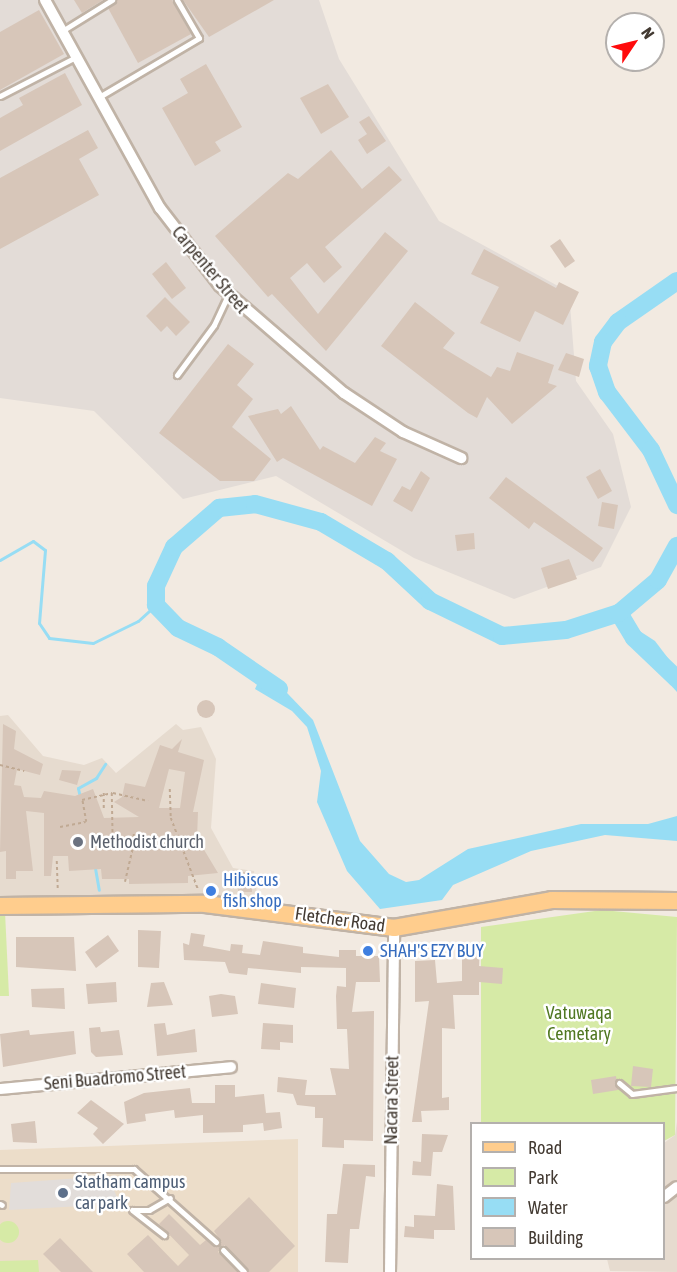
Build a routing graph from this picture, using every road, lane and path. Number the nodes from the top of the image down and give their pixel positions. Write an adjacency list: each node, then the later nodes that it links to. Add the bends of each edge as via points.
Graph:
1 (45, 0): 4 (street, Carpenter Street)
2 (112, 0): 4 (lane)
3 (177, 0): 7 (lane, via 199,38)
4 (62, 31): 5 (street, Carpenter Street)
5 (76, 57): 6 (lane); 7 (street, Carpenter Street)
6 (0, 96)
7 (98, 97): 8 (street, Carpenter Street, via 160,208)
8 (228, 295): 9 (lane, via 209,333); 10 (street, Carpenter Street, via 307,366 375,414)
9 (177, 375)
10 (461, 458)
11 (0, 765): 12 (path)
12 (24, 771)
13 (170, 789): 25 (path, via 175,833)
14 (104, 793): 15 (path); 17 (path); 18 (path, via 82,800 86,822)
15 (112, 793): 16 (path); 20 (path, via 112,844)
16 (148, 801)
17 (104, 810)
18 (60, 827)
19 (134, 834): 20 (path)
20 (134, 844): 22 (path)
21 (57, 861): 24 (path)
22 (125, 882)
23 (677, 901): 27 (main road, Fletcher Road, via 552,900)
24 (58, 904): 25 (main road, Fletcher Road); 26 (main road, Fletcher Road)
25 (205, 904): 27 (main road, Fletcher Road)
26 (0, 906)
27 (394, 928): 40 (street, Nacara Street)
28 (231, 1066): 31 (street, Seni Buadromo Street)
29 (619, 1083): 30 (lane, via 632,1094)
30 (677, 1088)
31 (0, 1089)
32 (0, 1168): 33 (lane, via 27,1172 119,1166 151,1180)
33 (170, 1198): 34 (lane); 36 (lane, via 149,1210 132,1210)
34 (186, 1214): 35 (lane); 37 (lane)
35 (181, 1221)
36 (164, 1235)
37 (216, 1242)
38 (224, 1250): 39 (lane)
39 (244, 1272)
40 (390, 1272)

